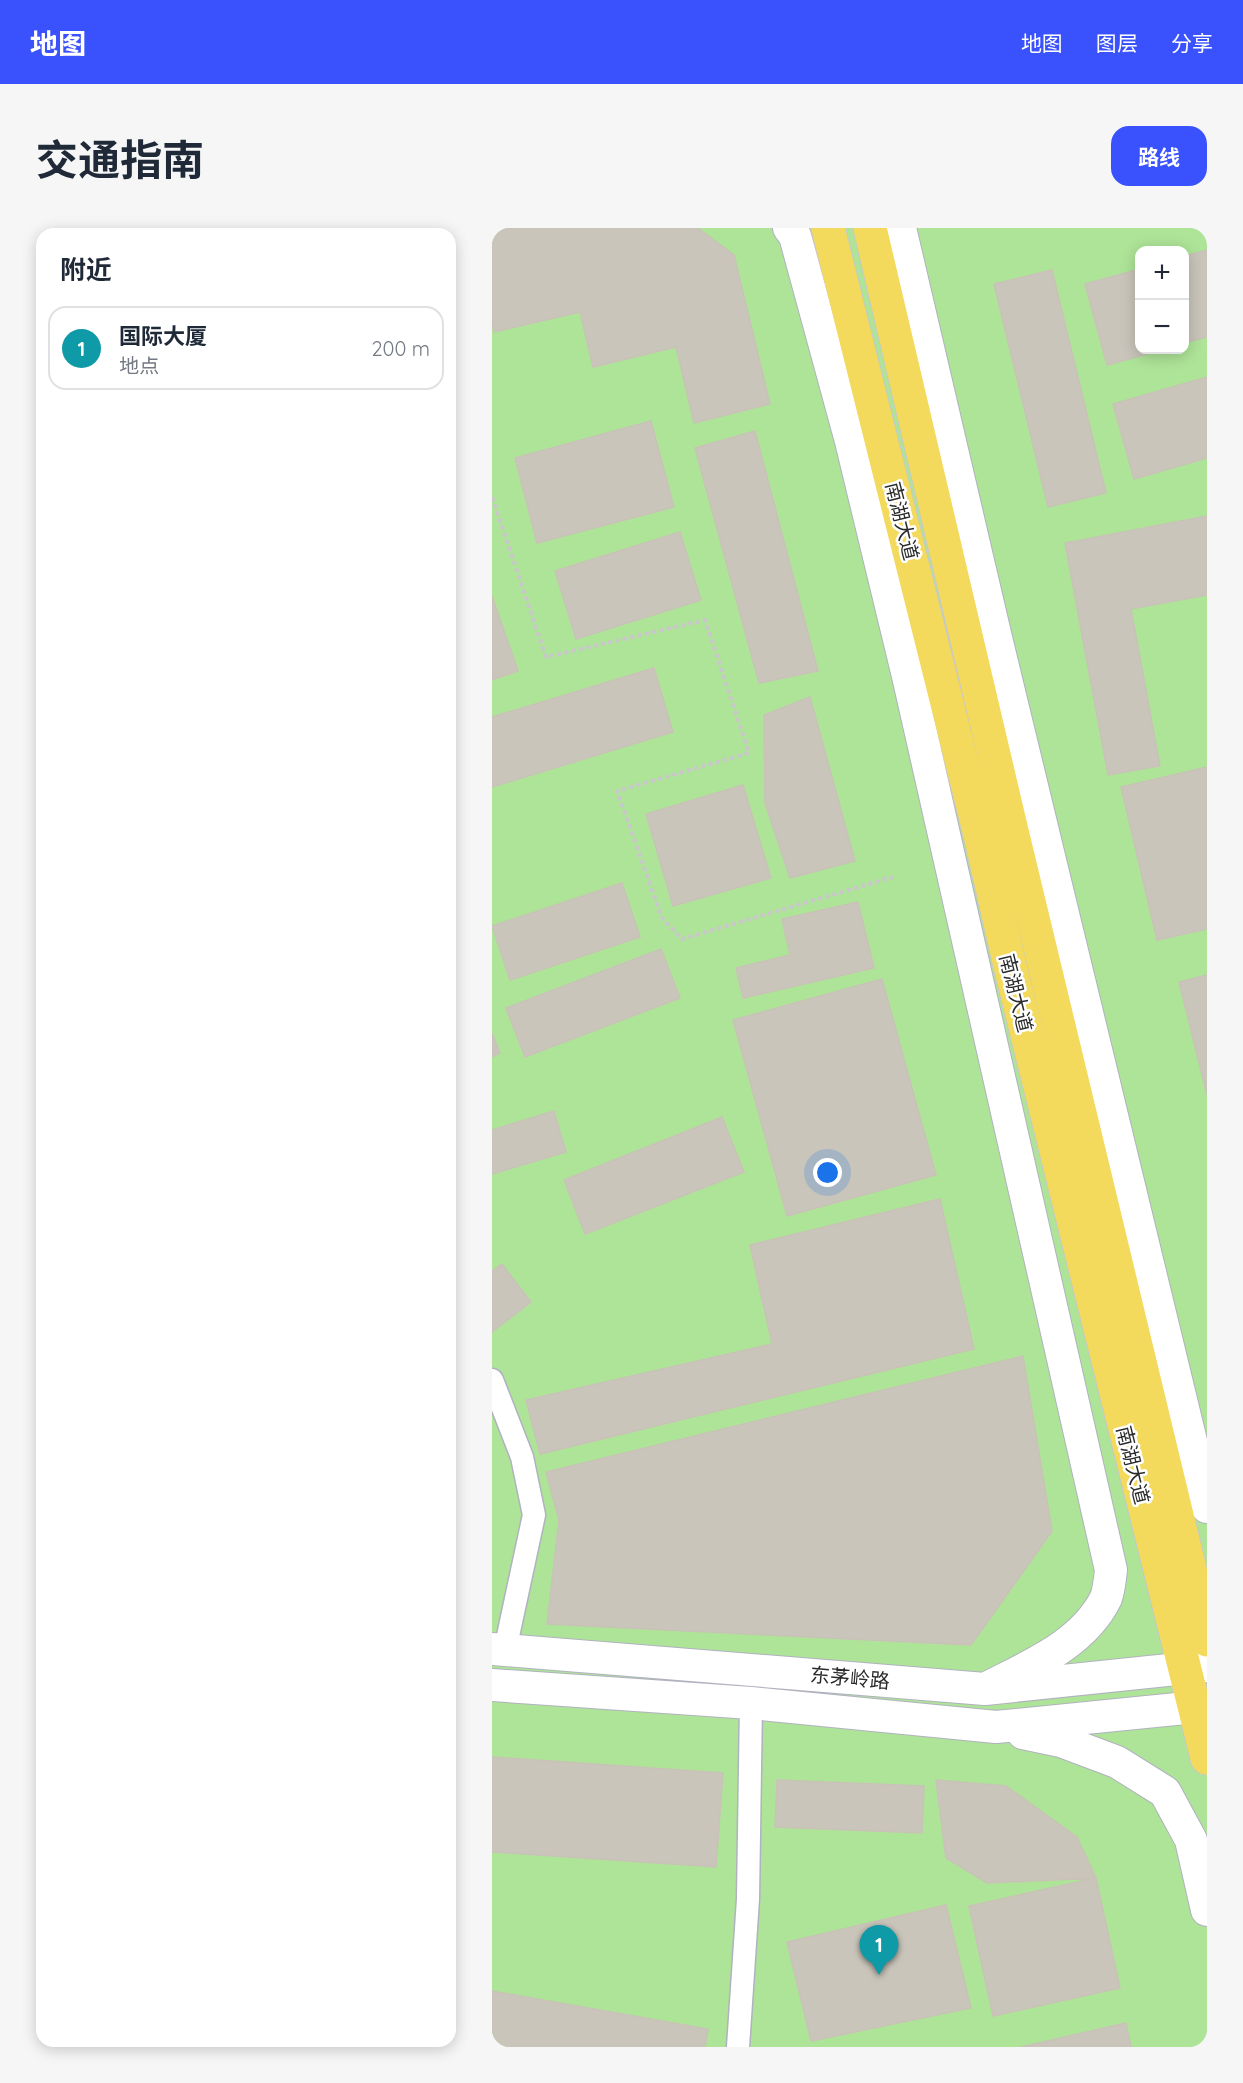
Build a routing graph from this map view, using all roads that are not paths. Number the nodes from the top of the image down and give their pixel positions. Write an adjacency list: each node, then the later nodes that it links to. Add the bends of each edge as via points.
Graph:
1 (789, 228): 12 (street, via 795,236 848,430 908,676 1111,1570 1107,1596 1089,1624 1054,1653)
2 (828, 228): 5 (main road, 南湖大道)
3 (870, 228): 5 (main road)
4 (900, 228): 7 (street)
5 (997, 835): 8 (main road, 南湖大道); 10 (main road, 南湖大道, via 1012,978)
6 (492, 1380): 9 (street, via 522,1457 534,1515)
7 (1207, 1508)
8 (1207, 1640)
9 (498, 1649): 12 (street, 东茅岭路)
10 (1196, 1667): 12 (street, 东茅岭路); 14 (main road, 南湖大道)
11 (492, 1685): 13 (street, 东茅岭路)
12 (985, 1689)
13 (752, 1703): 15 (street, 东茅岭路); 18 (street, via 748,1899)
14 (1201, 1706): 15 (street, 东茅岭路); 16 (main road, 南湖大道)
15 (996, 1727): 17 (street, via 1061,1741 1117,1762 1165,1791 1191,1840)
16 (1207, 1758)
17 (1207, 1910)
18 (738, 2047)

